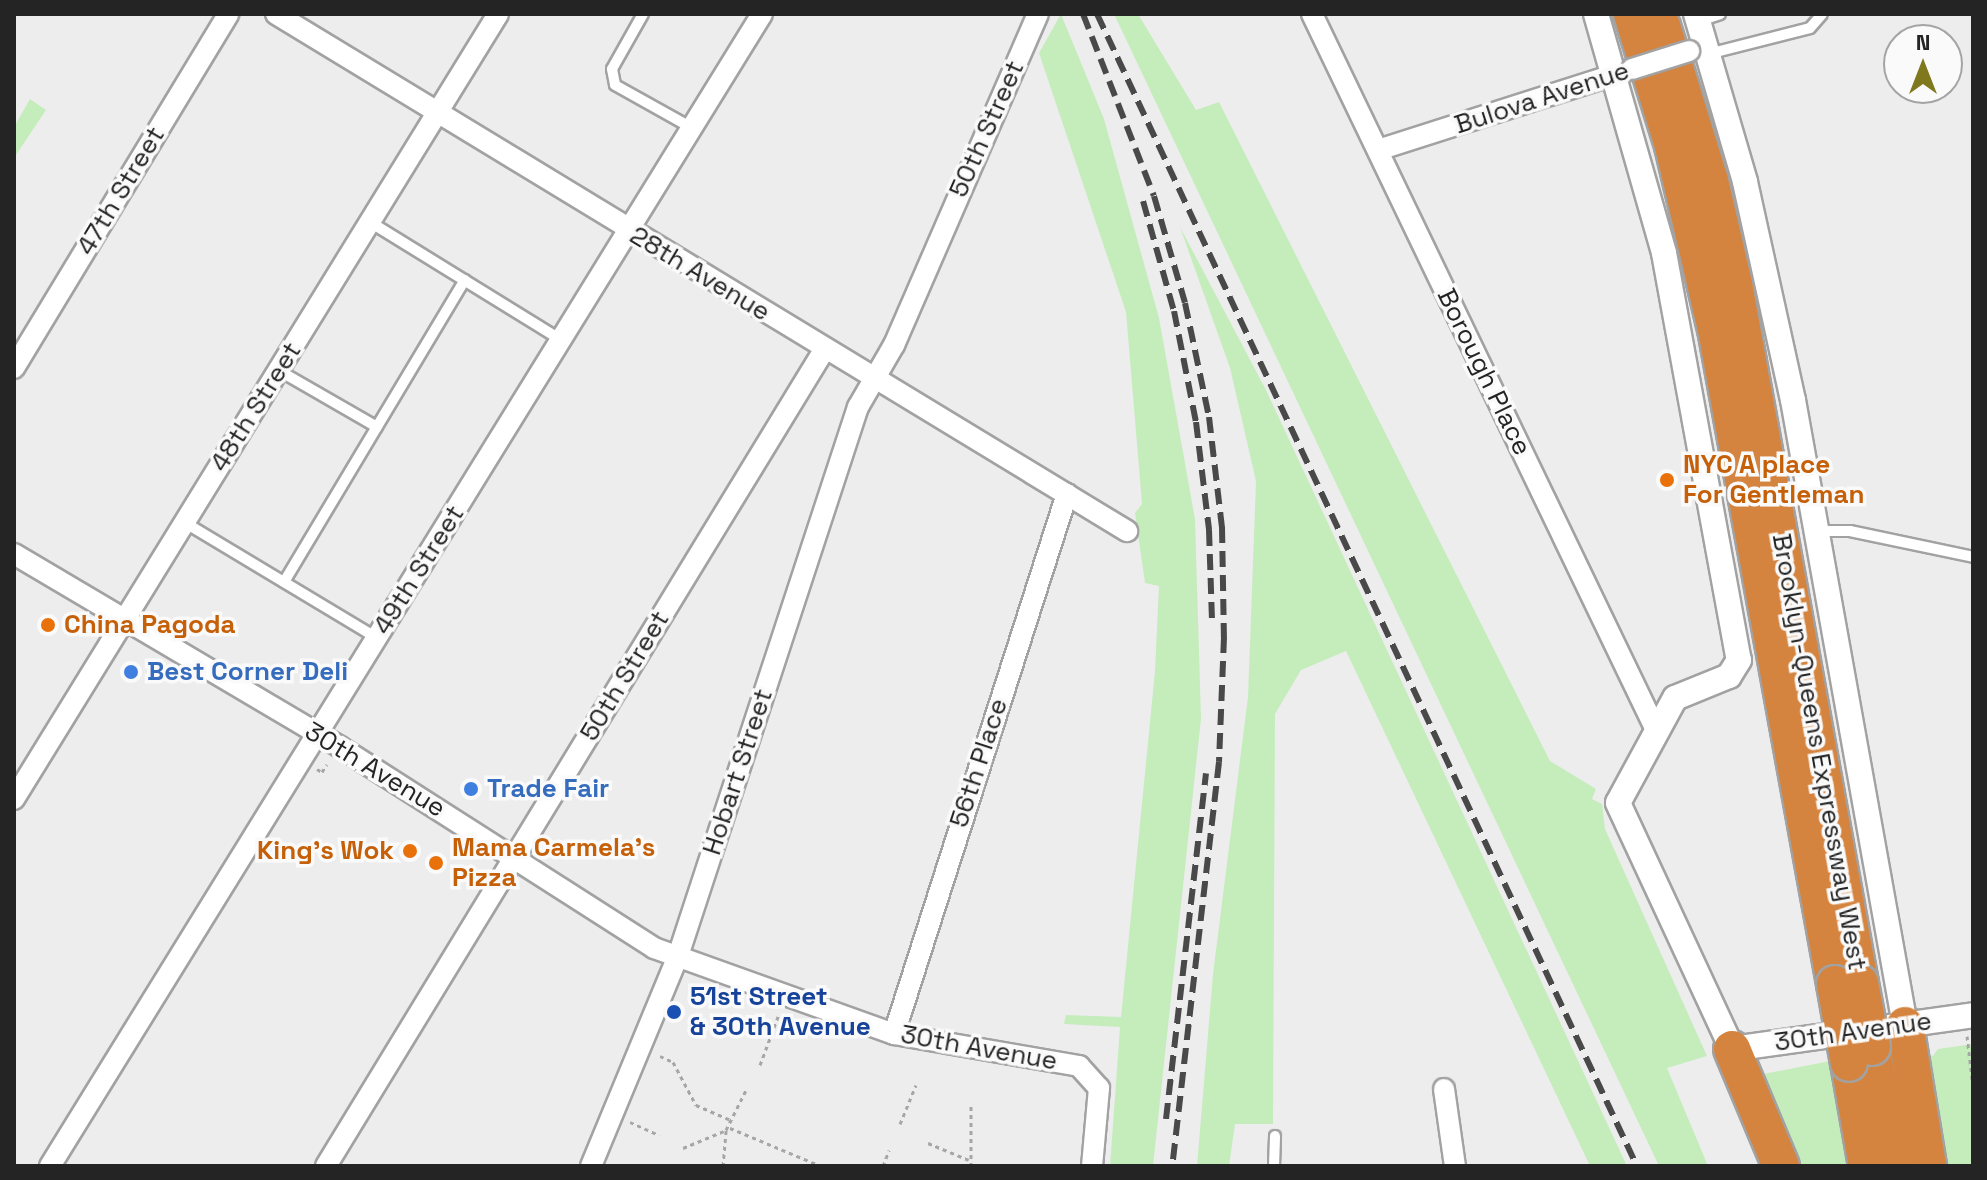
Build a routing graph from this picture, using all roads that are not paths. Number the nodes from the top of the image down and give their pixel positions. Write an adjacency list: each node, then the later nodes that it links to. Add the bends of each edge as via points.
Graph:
1 (228, 14): 23 (street, 47th Street)
2 (276, 14): 15 (street, 28th Avenue)
3 (498, 14): 15 (street, 48th Street)
4 (643, 14): 16 (lane, via 612,69 615,85)
5 (762, 14): 16 (street, 49th Street)
6 (1038, 14): 25 (street, 50th Street)
7 (1312, 14): 17 (street, Borough Place)
8 (1596, 14): 14 (street)
9 (1632, 14): 41 (highway, Brooklyn-Queens Expressway West, via 1673,146 1711,306)
10 (1658, 14): 41 (highway, Brooklyn-Queens Expressway West, via 1710,181 1734,284)
11 (1822, 14): 13 (lane, via 1810,28)
12 (1705, 16): 13 (street, Brooklyn-Queens Expressway West)
13 (1701, 51): 14 (street, Bulova Avenue, bridge); 30 (street, Brooklyn-Queens Expressway West, via 1745,182)
14 (1623, 72): 17 (street, Bulova Avenue); 36 (street, via 1664,253 1739,660 1736,670 1716,683 1675,698)
15 (436, 113): 18 (street, 48th Street); 19 (street, 28th Avenue)
16 (692, 128): 19 (street, 49th Street)
17 (1378, 150): 36 (street, Borough Place)
18 (370, 222): 20 (lane); 24 (street, 48th Street)
19 (629, 231): 21 (street, 49th Street); 22 (street, 28th Avenue)
20 (465, 280): 21 (lane); 26 (lane)
21 (561, 340): 35 (street, 49th Street)
22 (824, 350): 25 (street, 28th Avenue); 39 (street, 50th Street)
23 (14, 368)
24 (278, 370): 26 (lane); 28 (street, 48th Street)
25 (877, 376): 27 (street, 28th Avenue); 40 (street, Hobart Street, via 858,407)
26 (377, 427): 33 (lane)
27 (1067, 494): 29 (street, 28th Avenue); 44 (street, 56th Place)
28 (184, 522): 33 (lane); 34 (street, 48th Street)
29 (1127, 531)
30 (1816, 531): 32 (lane, via 1850,531); 43 (street, Brooklyn-Queens Expressway West)
31 (14, 554): 34 (street, 30th Avenue)
32 (1973, 557)
33 (284, 582): 35 (lane)
34 (124, 620): 37 (street, 30th Avenue); 38 (street, 48th Street)
35 (377, 638): 37 (street, 49th Street)
36 (1656, 730): 45 (street, via 1618,803)
37 (317, 734): 39 (street, 30th Avenue); 49 (street, 49th Street)
38 (14, 799)
39 (515, 856): 40 (street, 30th Avenue, via 654,948); 50 (street, 50th Street)
40 (678, 956): 44 (street, 30th Avenue); 51 (street, Hobart Street)
41 (1848, 984): 46 (highway, Brooklyn-Queens Expressway West, bridge)
42 (1969, 1015): 43 (street, 30th Avenue)
43 (1905, 1025): 45 (street, 30th Avenue); 58 (highway)
44 (894, 1034): 52 (street, 30th Avenue, via 1079,1066 1099,1088)
45 (1732, 1049): 55 (highway)
46 (1862, 1062): 56 (highway, Brooklyn-Queens Expressway West); 57 (highway, Brooklyn-Queens Expressway West)
47 (1444, 1089): 54 (street)
48 (1275, 1136): 53 (lane)
49 (50, 1166)
50 (326, 1166)
51 (591, 1166)
52 (1092, 1166)
53 (1274, 1166)
54 (1455, 1166)
55 (1781, 1166)
56 (1867, 1166)
57 (1895, 1166)
58 (1928, 1166)

